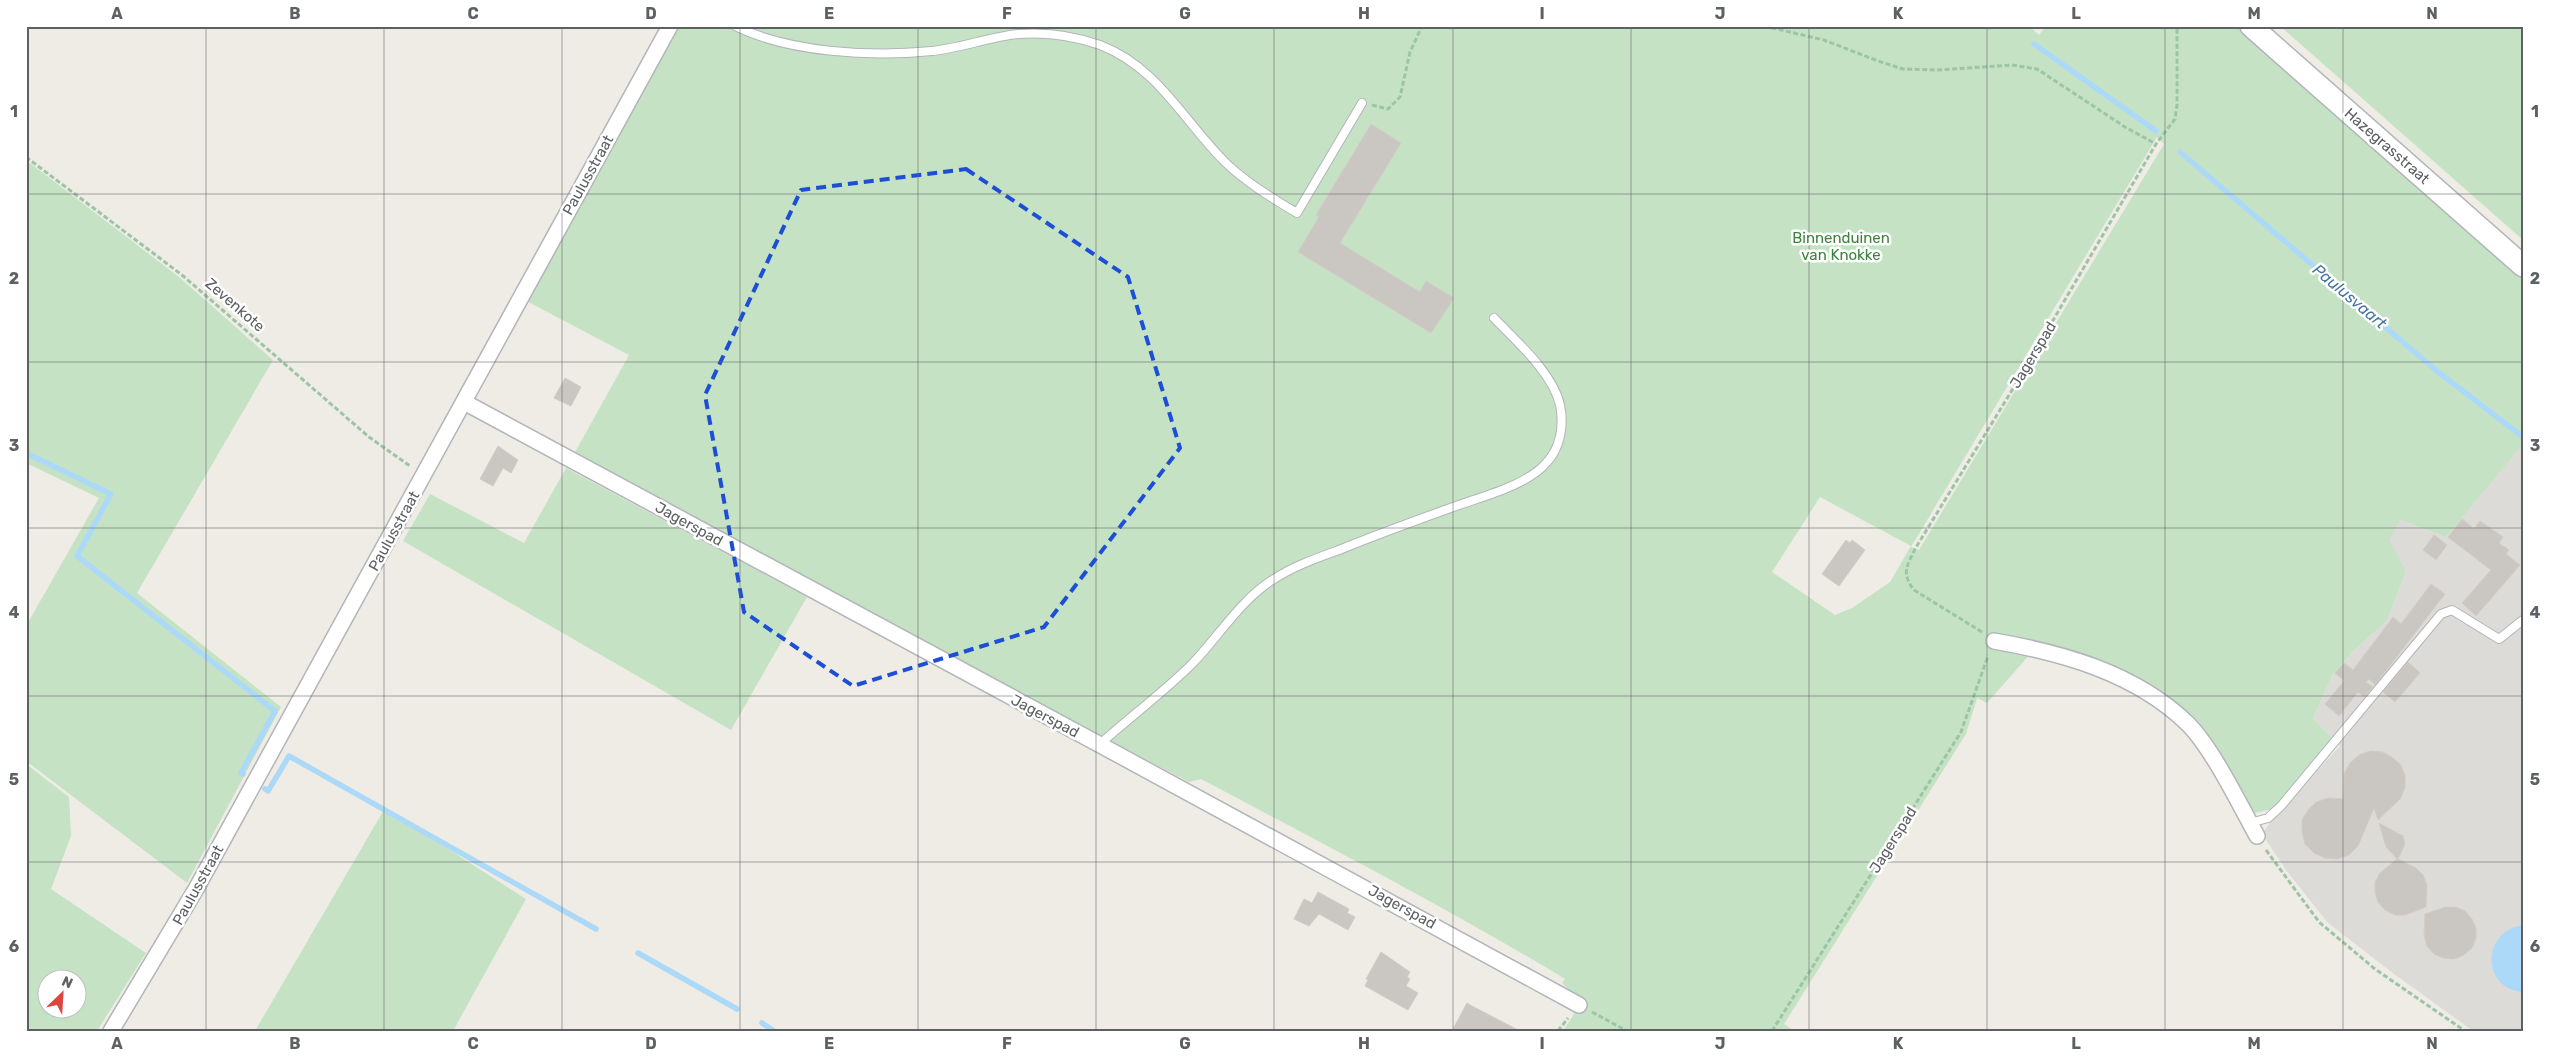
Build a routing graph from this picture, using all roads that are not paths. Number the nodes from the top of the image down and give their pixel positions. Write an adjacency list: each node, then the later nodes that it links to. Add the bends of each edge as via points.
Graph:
1 (670, 26): 7 (street, Paulusstraat)
2 (735, 26): 4 (lane, via 801,46 851,52 934,51 1017,34 1076,38 1100,45 1141,68 1225,163 1250,184 1296,213)
3 (2251, 26): 5 (street, Hazegrasstraat)
4 (1362, 103)
5 (2523, 266)
6 (1494, 318): 10 (lane, via 1528,353 1552,387 1559,404 1561,433 1548,462 1534,474 1500,491 1299,565 1272,579 1184,672)
7 (464, 402): 10 (street, Jagerspad); 13 (street, Paulusstraat, via 191,897)
8 (2523, 620): 11 (lane, via 2499,639 2452,610 2441,614 2281,806)
9 (1994, 641): 11 (street, via 2034,648 2106,671 2137,686 2164,705 2188,723 2202,741)
10 (1099, 745): 12 (street, Jagerspad)
11 (2254, 829)
12 (1579, 1005)
13 (111, 1031)

